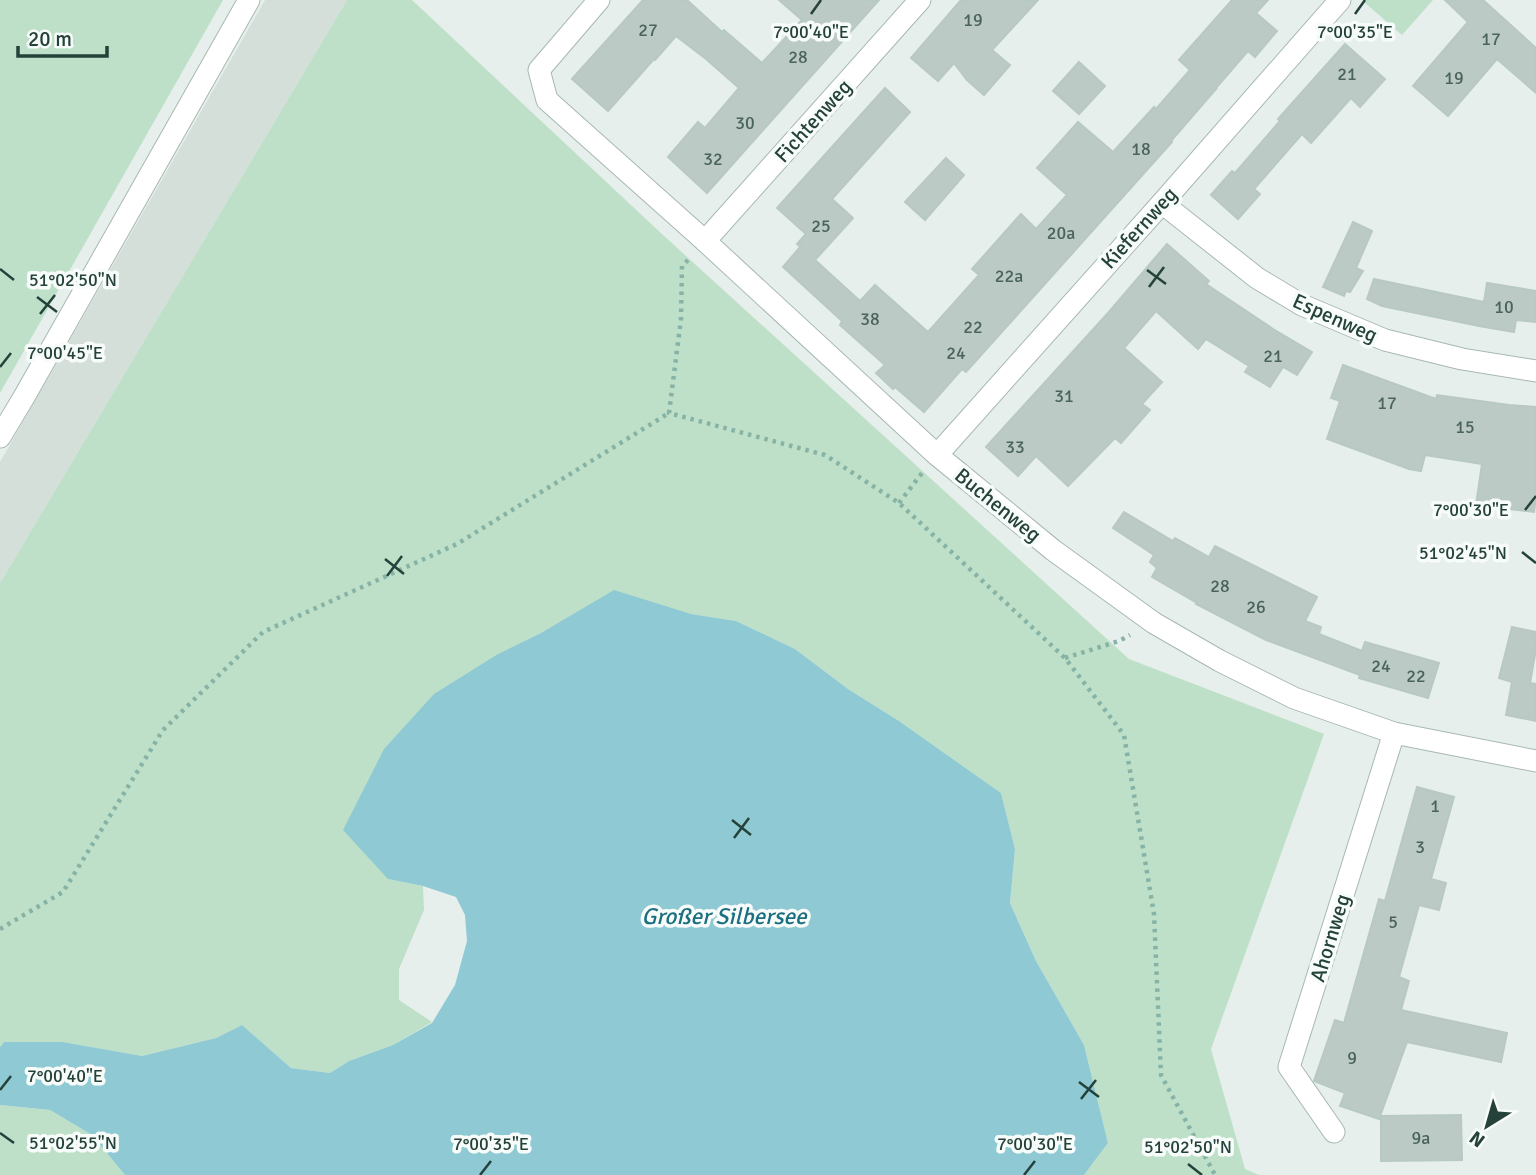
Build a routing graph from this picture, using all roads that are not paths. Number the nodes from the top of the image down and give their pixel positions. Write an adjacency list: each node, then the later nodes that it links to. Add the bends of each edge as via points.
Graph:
1 (249, 0): 8 (street)
2 (599, 0): 6 (street, Buchenweg, via 539,70 547,100)
3 (920, 0): 6 (street, Fichtenweg)
4 (1340, 0): 5 (street, Kiefernweg)
5 (1163, 203): 7 (street, Espenweg, via 1257,278 1302,305 1385,340); 9 (street, Kiefernweg)
6 (705, 242): 9 (street, Buchenweg)
7 (1536, 371)
8 (0, 437)
9 (937, 455): 10 (street, Buchenweg, via 1053,550 1154,623 1294,698)
10 (1394, 733): 11 (street, Buchenweg); 12 (street, Ahornweg, via 1289,1067)
11 (1536, 761)
12 (1334, 1132)

